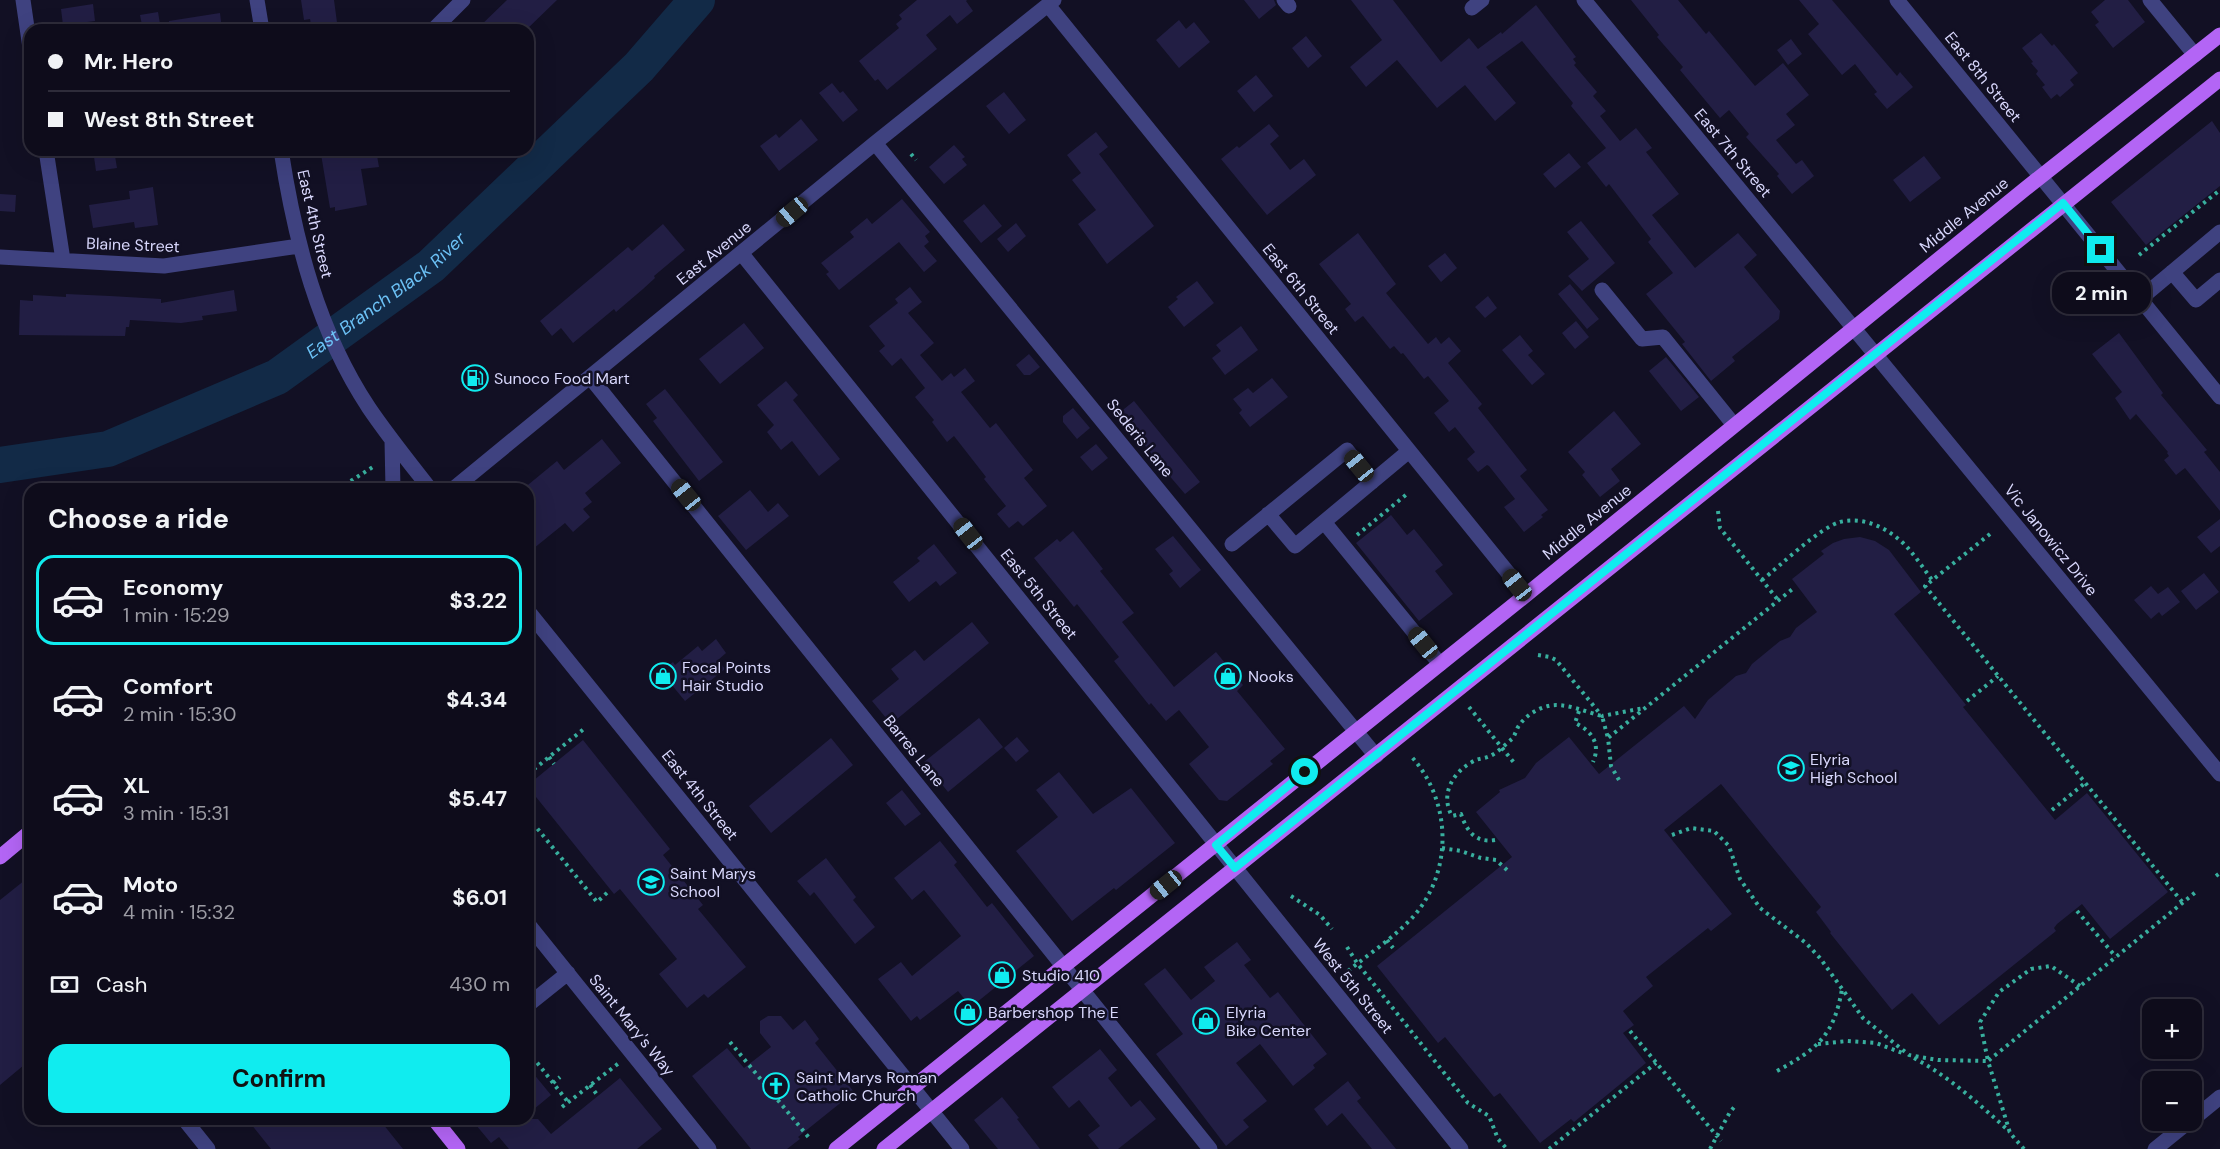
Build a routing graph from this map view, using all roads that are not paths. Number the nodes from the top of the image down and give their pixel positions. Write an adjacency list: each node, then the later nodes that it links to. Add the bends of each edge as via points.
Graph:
1 (23, 0): 8 (street)
2 (257, 0): 9 (street)
3 (463, 0): 10 (street)
4 (1584, 0): 28 (street, East 7th Street)
5 (1897, 0): 17 (street, East 8th Street)
6 (2150, 0): 12 (street)
7 (1051, 3): 14 (street, East Avenue); 34 (street, East 6th Street)
8 (26, 24)
9 (261, 24)
10 (439, 24)
11 (2220, 35): 12 (main road, Middle Avenue)
12 (2195, 55): 17 (main road, Middle Avenue)
13 (2219, 82): 18 (main road)
14 (875, 143): 21 (street, East Avenue); 45 (street, Sederis Lane)
15 (47, 156): 23 (street)
16 (281, 156): 20 (street, East 4th Street)
17 (2041, 176): 18 (street, East 8th Street); 28 (main road, Middle Avenue)
18 (2063, 203): 27 (street, East 8th Street); 29 (main road)
19 (2220, 232): 24 (street)
20 (299, 246): 23 (street, Blaine Street, via 181,265); 33 (street, East 4th Street, via 338,351)
21 (742, 254): 30 (street, East Avenue); 49 (street, East 5th Street)
22 (0, 257): 23 (street, Blaine Street)
23 (63, 260)
24 (2172, 272): 25 (street, via 2196,300); 27 (street)
25 (2220, 280)
26 (1602, 290): 32 (street, via 1642,339 1663,338)
27 (2140, 298): 31 (street, East 8th Street)
28 (1855, 328): 29 (street, Vic Janowicz Drive); 32 (main road, Middle Avenue)
29 (1876, 354): 46 (main road); 47 (street, Vic Janowicz Drive)
30 (590, 377): 38 (street, East Avenue); 53 (street, Barres Lane)
31 (2220, 397)
32 (1734, 425): 42 (main road, Middle Avenue)
33 (389, 437): 36 (street); 37 (street, East 4th Street)
34 (1409, 451): 35 (street); 42 (street, East 6th Street)
35 (1372, 482): 39 (street, via 1347,450); 40 (street)
36 (393, 483)
37 (425, 483)
38 (460, 483)
39 (1268, 514): 40 (street, via 1295,546); 41 (street)
40 (1324, 522): 44 (street)
41 (1232, 544)
42 (1526, 596): 44 (main road, Middle Avenue)
43 (534, 618): 57 (street, East 4th Street)
44 (1440, 664): 45 (main road, Middle Avenue)
45 (1356, 731): 46 (street, Sederis Lane); 49 (main road, Middle Avenue)
46 (1376, 756): 51 (main road)
47 (2220, 774)
48 (24, 837): 50 (main road)
49 (1216, 845): 51 (street, West 5th Street); 53 (main road, Middle Avenue)
50 (0, 857)
51 (1235, 868): 55 (main road); 71 (street, West 5th Street)
52 (534, 932): 54 (street, Saint Mary's Way)
53 (1064, 966): 55 (street, Barres Lane); 57 (main road, Middle Avenue)
54 (568, 974): 56 (street); 66 (street, Saint Mary's Way)
55 (1083, 991): 60 (main road); 70 (street, Barres Lane)
56 (534, 1000)
57 (913, 1087): 60 (street, East 4th Street); 67 (main road, Middle Avenue)
58 (2220, 1097): 59 (street)
59 (2202, 1111)
60 (932, 1112): 68 (main road); 69 (street, East 4th Street)
61 (189, 1125): 64 (street)
62 (439, 1125): 65 (main road)
63 (2177, 1131): 72 (street)
64 (208, 1149)
65 (458, 1149)
66 (709, 1149)
67 (836, 1149)
68 (884, 1149)
69 (962, 1149)
70 (1210, 1149)
71 (1461, 1149)
72 (2155, 1149)

